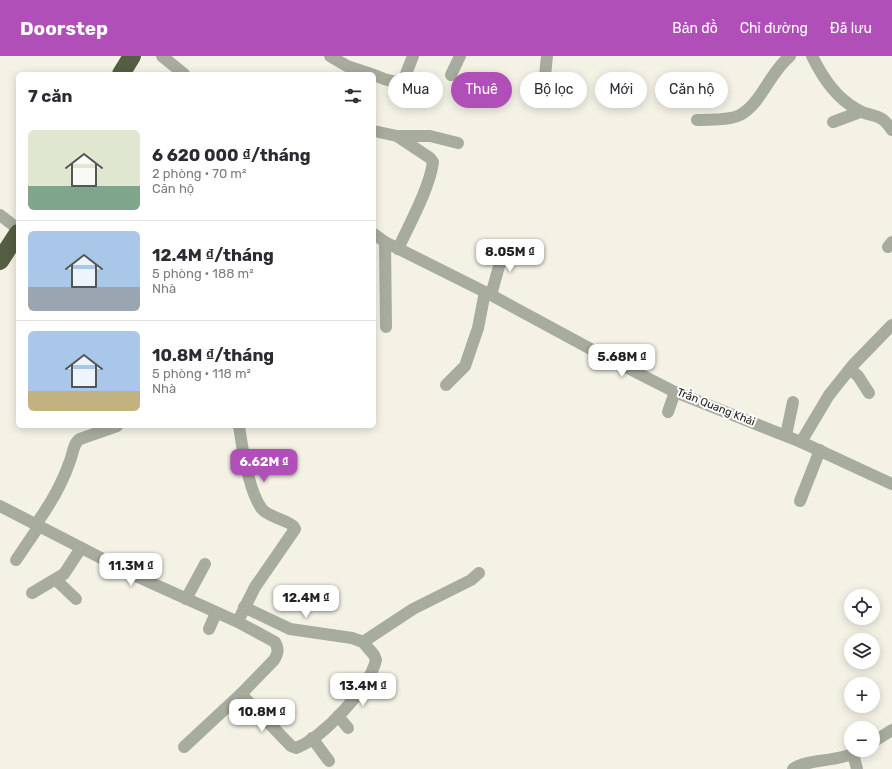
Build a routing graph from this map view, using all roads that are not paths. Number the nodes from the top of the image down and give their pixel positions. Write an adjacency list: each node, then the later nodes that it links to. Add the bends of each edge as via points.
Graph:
1 (132, 56): 10 (highway)
2 (162, 56): 11 (street)
3 (330, 56): 9 (street)
4 (413, 56): 15 (street, via 401,82)
5 (460, 56): 13 (street)
6 (547, 56): 14 (street)
7 (790, 56): 17 (street, via 780,64 758,100 739,115)
8 (812, 56): 16 (street, via 828,85)
9 (344, 70): 12 (street)
10 (122, 72)
11 (182, 72)
12 (358, 72)
13 (452, 72)
14 (545, 72)
15 (376, 76)
16 (860, 112): 18 (street); 19 (street, via 882,118)
17 (697, 120)
18 (833, 122)
19 (892, 130)
20 (376, 131): 21 (street)
21 (397, 136): 22 (street, via 430,136); 29 (street, via 433,162 417,208)
22 (458, 143)
23 (0, 216): 24 (street)
24 (16, 228)
25 (376, 235): 27 (street, Trần Quang Khải)
26 (16, 236): 30 (highway)
27 (385, 242): 29 (street, Trần Quang Khải); 33 (street)
28 (505, 245): 31 (street)
29 (398, 249): 31 (street, Trần Quang Khải)
30 (0, 261)
31 (488, 294): 35 (street, via 465,366); 36 (street, Trần Quang Khải)
32 (892, 325): 34 (street)
33 (386, 327)
34 (850, 369): 37 (street); 43 (street, via 825,401)
35 (446, 385)
36 (676, 392): 39 (street); 42 (street, Trần Quang Khải)
37 (869, 393)
38 (793, 402): 42 (street)
39 (668, 412)
40 (111, 428): 48 (street, via 76,442 71,461)
41 (239, 428): 57 (street, via 245,464 259,504 270,515 295,528)
42 (786, 435): 43 (street, Trần Quang Khải)
43 (801, 442): 44 (street, Trần Quang Khải)
44 (820, 450): 45 (street, Trần Quang Khải); 46 (street)
45 (892, 484)
46 (800, 501)
47 (0, 506): 48 (street)
48 (37, 525): 49 (street); 50 (street)
49 (81, 548): 53 (street, via 64,574); 55 (street)
50 (16, 560)
51 (205, 564): 55 (street)
52 (479, 573): 61 (street, via 471,580 413,609)
53 (56, 580): 54 (street); 56 (street)
54 (32, 593)
55 (186, 598): 58 (street)
56 (76, 599)
57 (244, 607): 59 (street); 61 (street, via 290,629 352,638)
58 (216, 613): 59 (street); 60 (street)
59 (238, 622): 62 (street, via 269,638 278,648 274,660)
60 (208, 629)
61 (363, 642): 63 (street, via 374,655 375,665 356,697)
62 (241, 694): 66 (street, via 293,747 300,746); 68 (street)
63 (338, 716): 64 (street); 66 (street)
64 (348, 728)
65 (892, 730): 67 (street)
66 (312, 738): 71 (street)
67 (880, 738)
68 (184, 747)
69 (845, 757): 72 (street, via 803,764)
70 (856, 757): 73 (street)
71 (329, 761)
72 (793, 769)
73 (857, 769)

